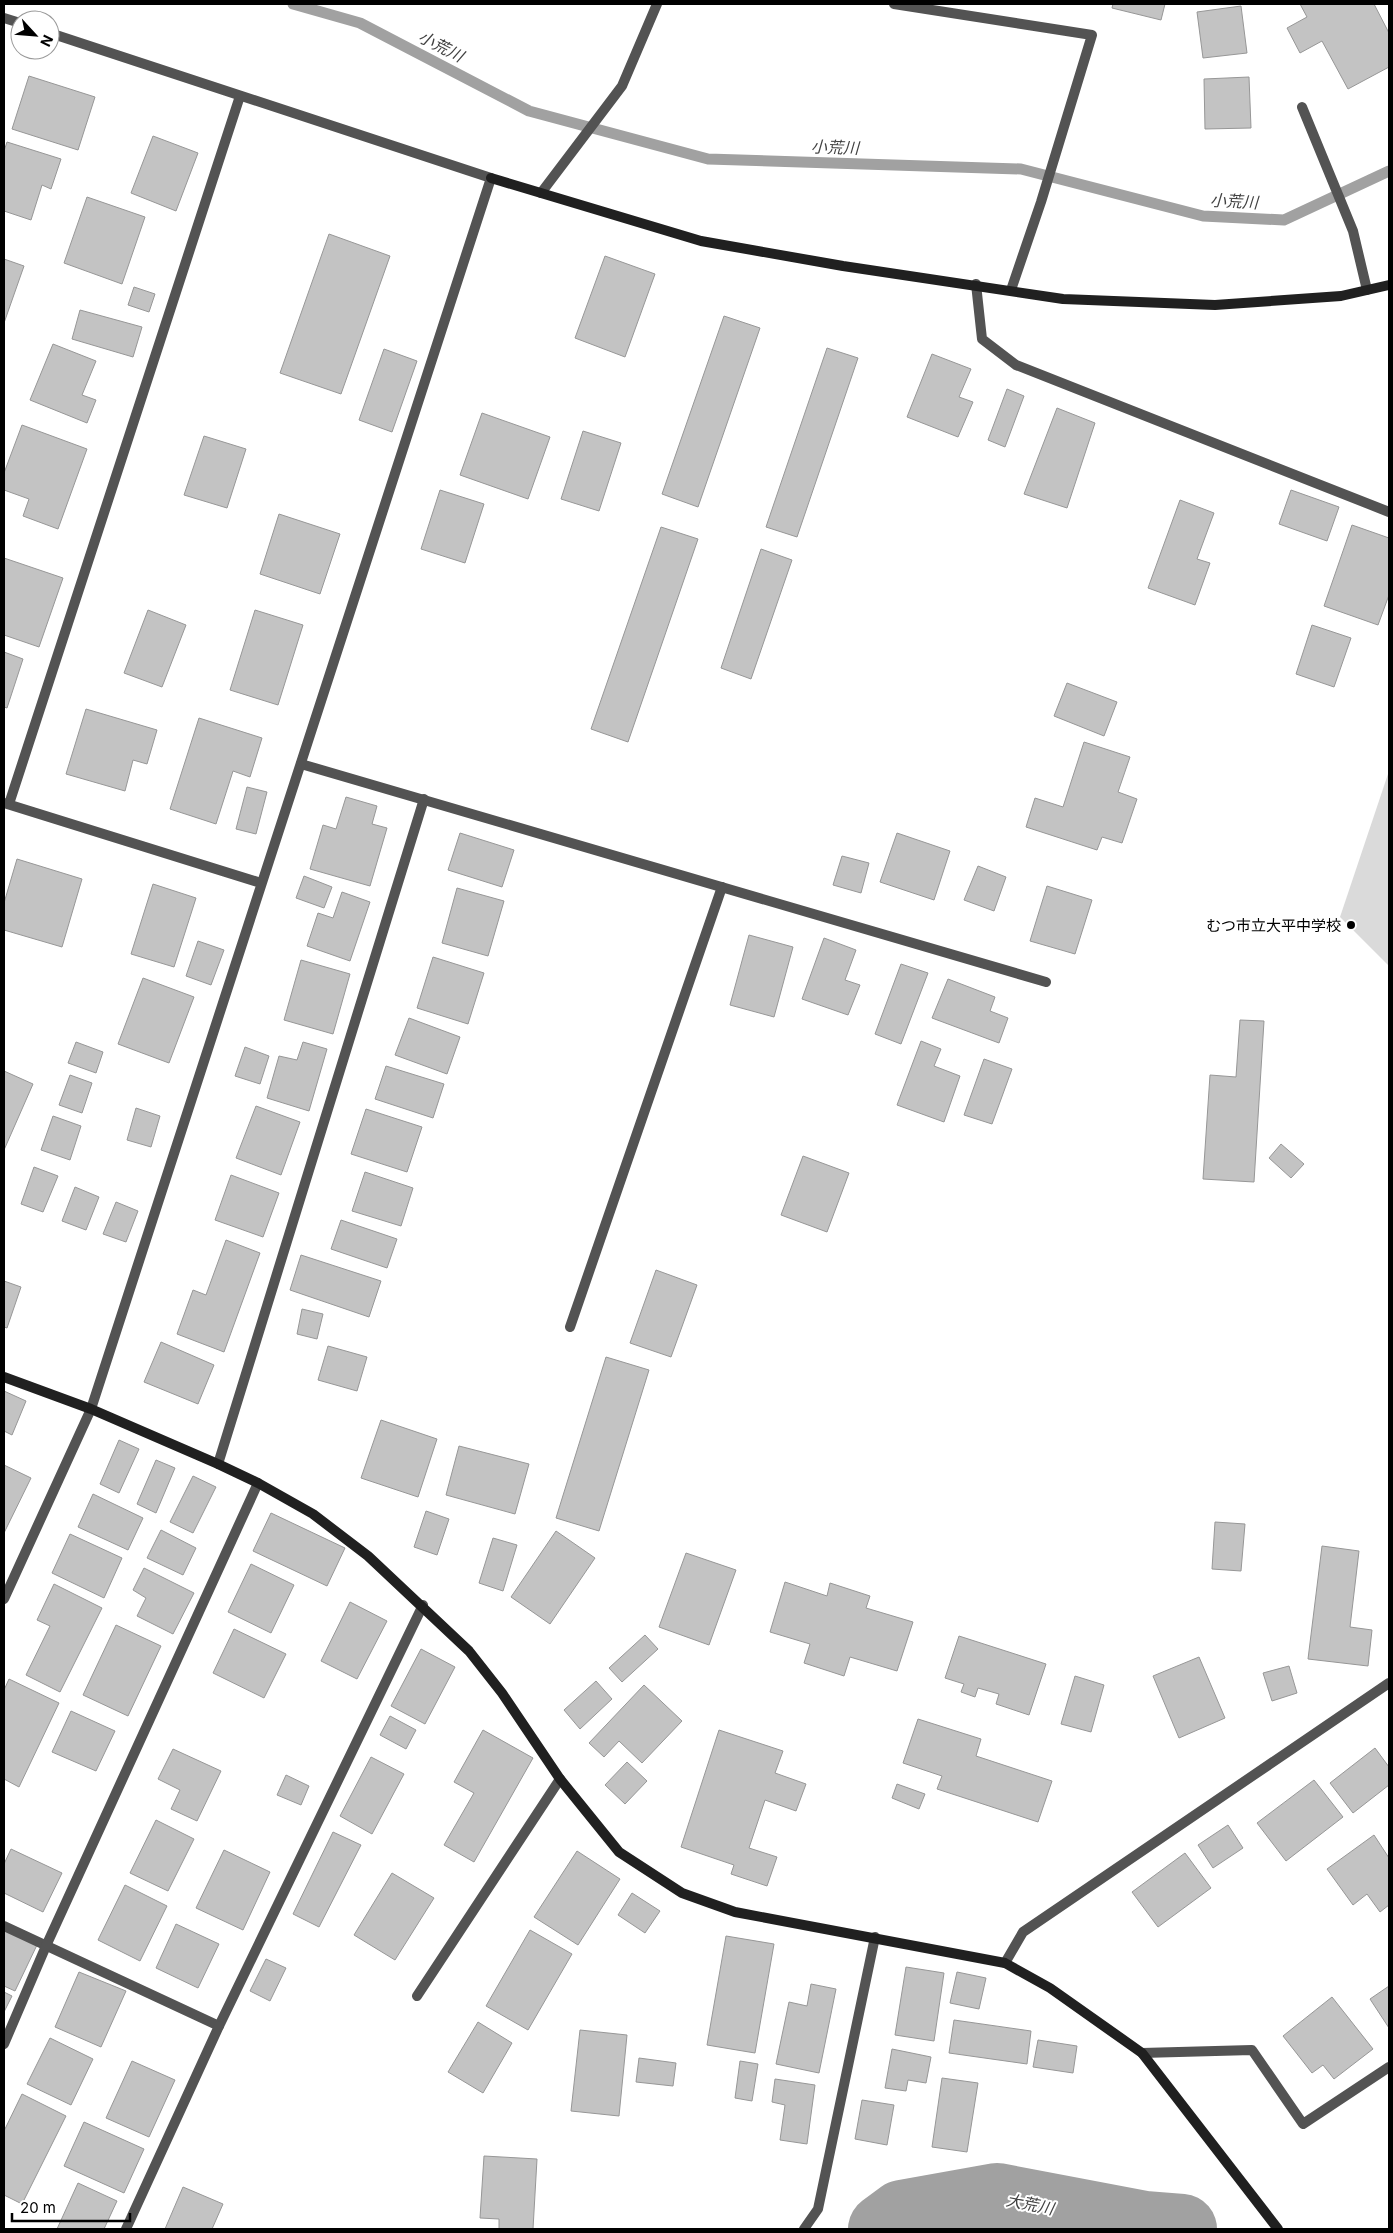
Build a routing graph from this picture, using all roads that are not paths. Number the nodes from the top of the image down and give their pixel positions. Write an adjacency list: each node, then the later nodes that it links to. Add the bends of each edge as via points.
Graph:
1 (657, 4): 7 (street, via 622,86)
2 (894, 4): 10 (street, via 1092,35)
3 (60, 36): 4 (street)
4 (240, 96): 6 (street); 15 (street)
5 (1302, 107): 11 (street, via 1353,231)
6 (491, 178): 7 (street); 13 (street)
7 (541, 193): 8 (street, via 701,241 842,266)
8 (976, 284): 10 (street); 12 (street, via 982,339 1016,365)
9 (1389, 285): 11 (street)
10 (1011, 290): 11 (street, via 1063,299 1214,305 1341,296)
11 (1368, 290)
12 (1389, 512)
13 (301, 764): 14 (street); 16 (street)
14 (424, 799): 17 (street); 22 (street)
15 (6, 803): 16 (street)
16 (261, 884): 21 (street)
17 (722, 886): 18 (street); 19 (street)
18 (1046, 982)
19 (570, 1327)
20 (4, 1377): 21 (street)
21 (91, 1409): 22 (street); 24 (street)
22 (218, 1464): 23 (street)
23 (258, 1483): 25 (street, via 313,1514 368,1556); 30 (street)
24 (4, 1598)
25 (423, 1606): 27 (street, via 469,1651 502,1693); 33 (street)
26 (1389, 1683): 31 (street, via 1023,1932)
27 (560, 1779): 29 (street, via 619,1852 682,1893 735,1912); 32 (street)
28 (4, 1926): 30 (street)
29 (875, 1937): 31 (street); 38 (street, via 818,2209)
30 (46, 1946): 33 (street); 34 (street)
31 (1005, 1963): 35 (street, via 1050,1988)
32 (417, 1996)
33 (219, 2026): 37 (street)
34 (4, 2044)
35 (1142, 2053): 36 (street, via 1252,2050 1303,2124); 39 (street)
36 (1389, 2067)
37 (126, 2229)
38 (804, 2229)
39 (1278, 2229)

